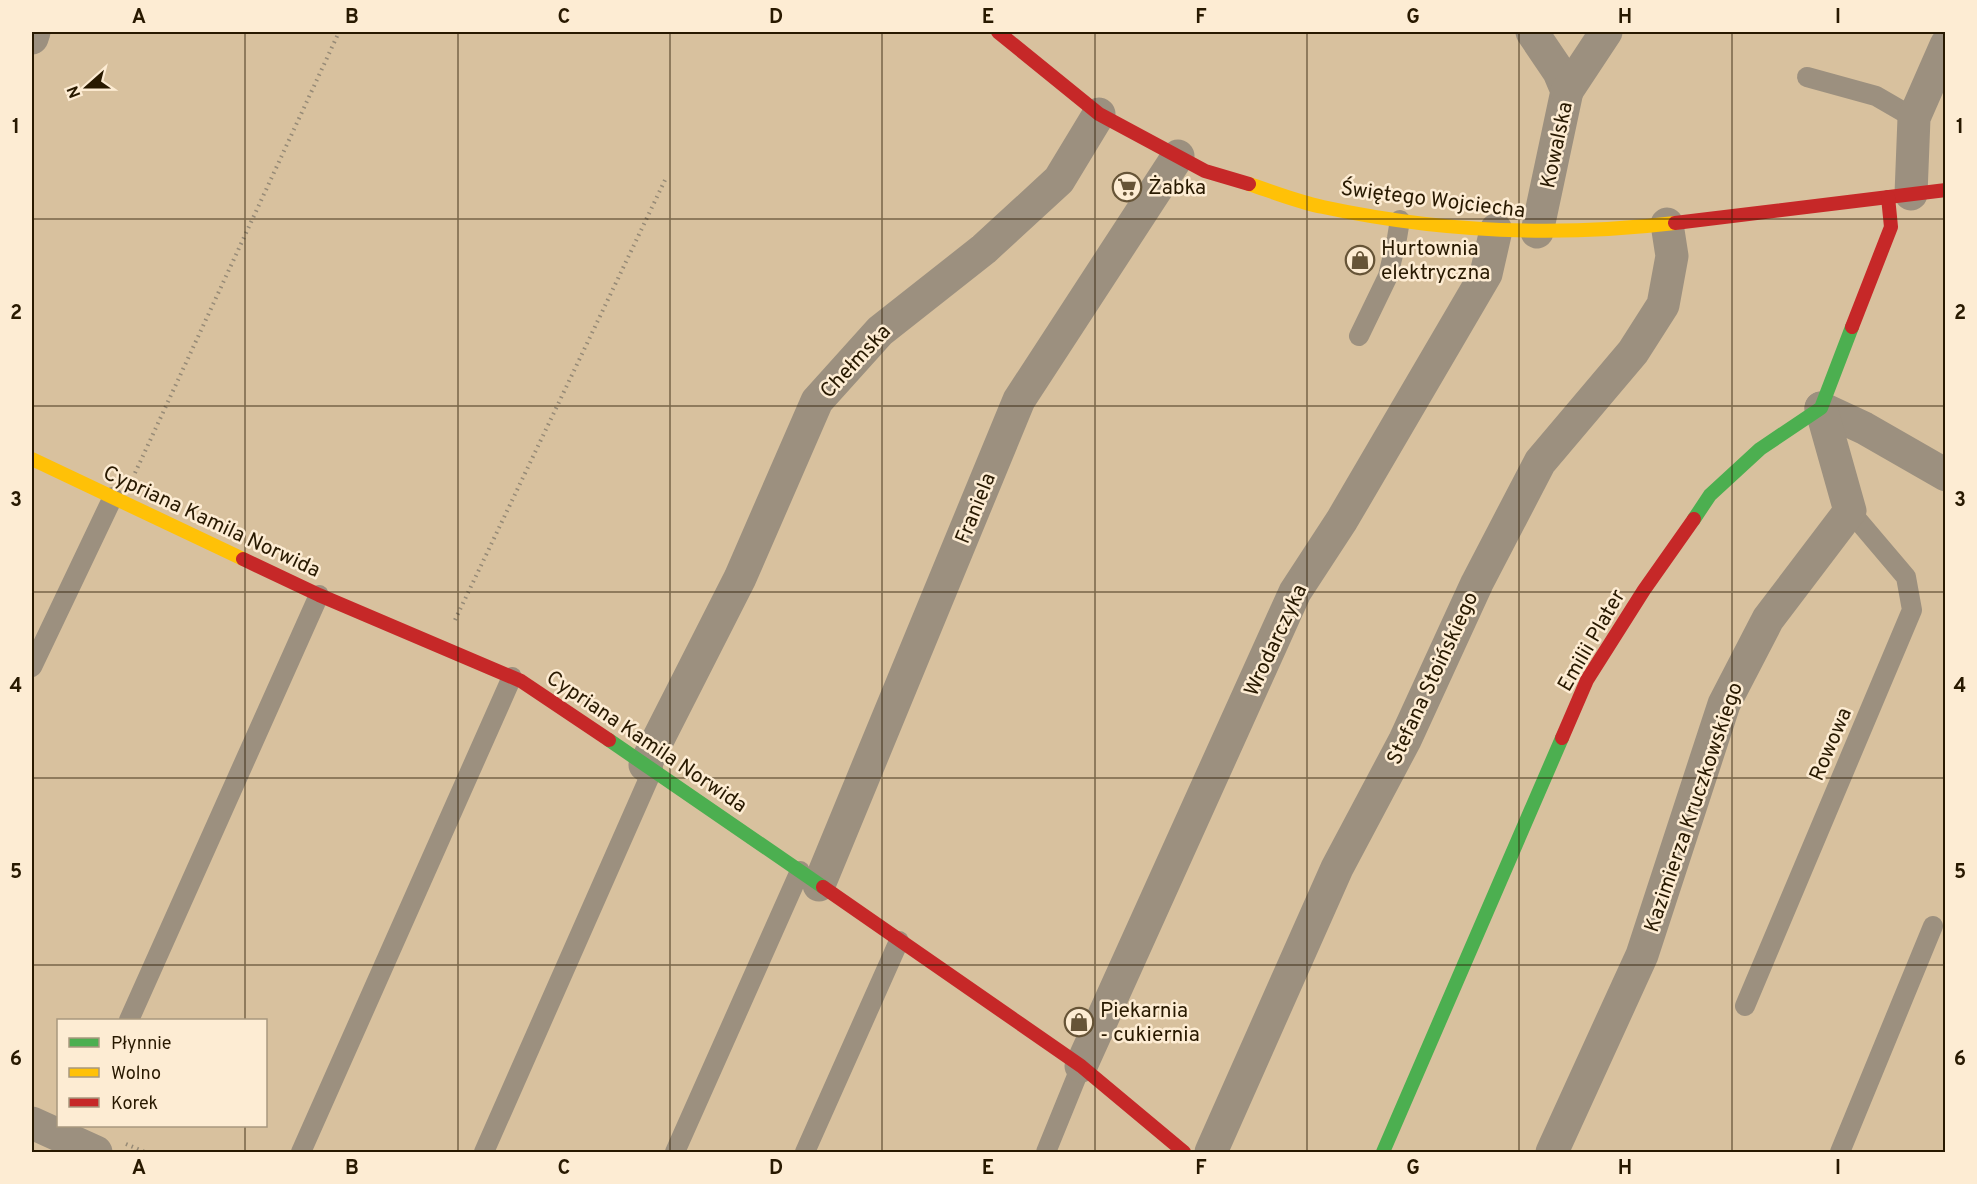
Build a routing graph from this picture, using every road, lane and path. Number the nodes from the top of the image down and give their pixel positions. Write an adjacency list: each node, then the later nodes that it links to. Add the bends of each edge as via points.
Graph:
1 (34, 32): 6 (street)
2 (339, 32): 24 (path)
3 (998, 32): 10 (street, Świętego Wojciecha)
4 (1532, 32): 9 (street, Kowalska, via 1559,72)
5 (1606, 32): 9 (street)
6 (32, 38)
7 (1946, 45): 11 (street)
8 (1807, 78): 11 (lane, via 1876,96)
9 (1567, 92): 19 (street, Kowalska)
10 (1099, 114): 12 (street, Świętego Wojciecha); 30 (street, Chełmska, via 1059,180 984,249 880,331 817,401 740,578)
11 (1914, 118): 15 (street)
12 (1178, 156): 16 (street, Świętego Wojciecha, via 1204,171 1322,207); 31 (street, Franiela, via 1019,400)
13 (665, 180): 27 (path)
14 (1946, 190): 15 (street, Świętego Wojciecha)
15 (1899, 195): 17 (street, Świętego Wojciecha); 21 (street, via 1891,227)
16 (1400, 220): 18 (street, Świętego Wojciecha); 20 (lane, via 1388,276)
17 (1667, 224): 19 (street, Świętego Wojciecha); 45 (street, Stefana Stoińskiego, via 1672,256 1663,305 1633,352 1539,462 1476,583 1405,740 1337,868)
18 (1496, 230): 19 (street, Świętego Wojciecha); 36 (street, Wrodarczyka, via 1486,274 1296,591)
19 (1537, 232)
20 (1359, 336)
21 (1821, 408): 23 (street); 25 (street); 46 (street, Emilii Plater, via 1760,449 1710,495 1587,680)
22 (32, 459): 24 (street, Cypriana Kamila Norwida)
23 (1946, 475)
24 (118, 499): 26 (street, Cypriana Kamila Norwida); 28 (lane)
25 (1850, 511): 34 (lane, Rowowa, via 1906,577 1912,610); 47 (street, Kazimierza Kruczkowskiego, via 1768,619 1724,704 1642,955)
26 (319, 595): 27 (street, Cypriana Kamila Norwida); 35 (lane)
27 (442, 647): 29 (street, Cypriana Kamila Norwida)
28 (32, 667)
29 (512, 677): 30 (street, Cypriana Kamila Norwida); 39 (lane)
30 (649, 767): 31 (street, Cypriana Kamila Norwida); 40 (lane)
31 (809, 878): 33 (street, Cypriana Kamila Norwida); 41 (lane)
32 (1933, 926): 48 (lane)
33 (899, 941): 36 (street, Cypriana Kamila Norwida); 42 (lane)
34 (1745, 1006)
35 (129, 1019)
36 (1081, 1066): 43 (lane); 44 (street, Cypriana Kamila Norwida)
37 (32, 1123): 38 (street)
38 (81, 1143)
39 (301, 1152)
40 (484, 1152)
41 (675, 1152)
42 (805, 1152)
43 (1046, 1152)
44 (1184, 1152)
45 (1210, 1152)
46 (1383, 1152)
47 (1552, 1152)
48 (1840, 1152)

